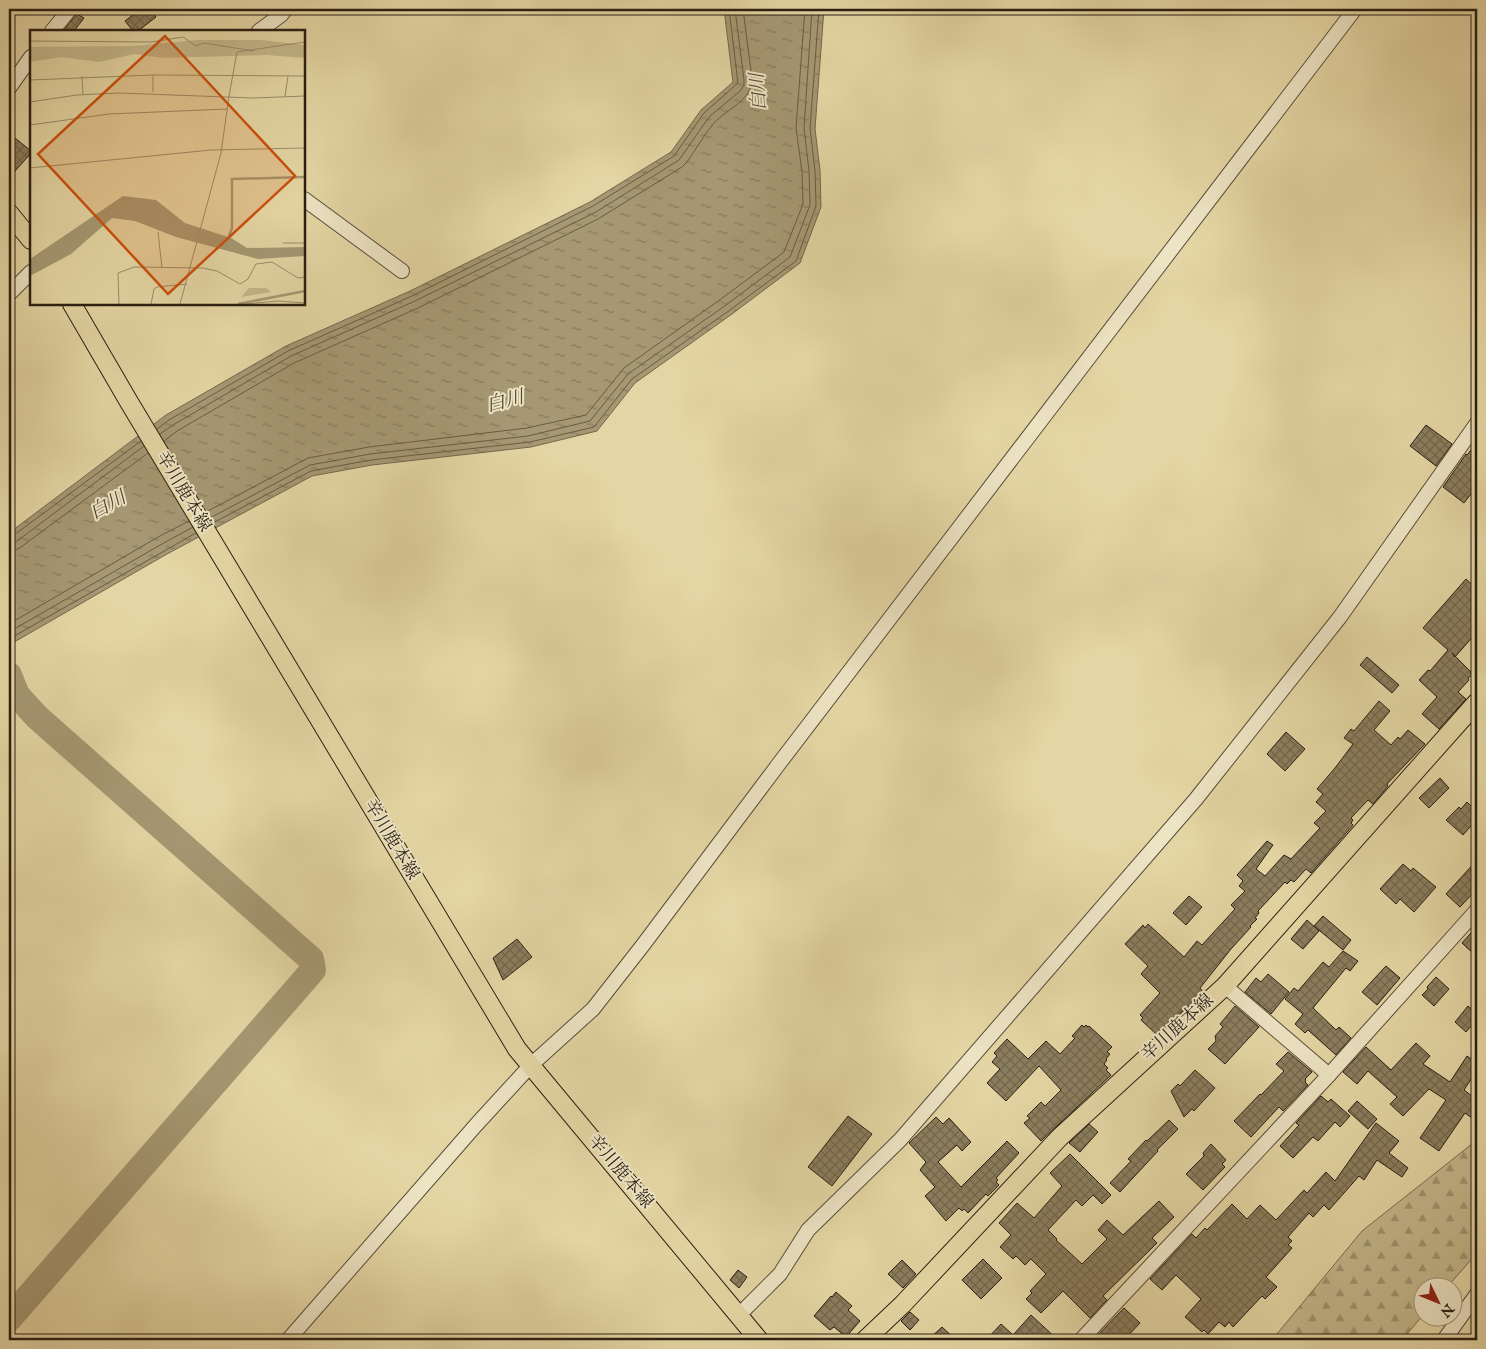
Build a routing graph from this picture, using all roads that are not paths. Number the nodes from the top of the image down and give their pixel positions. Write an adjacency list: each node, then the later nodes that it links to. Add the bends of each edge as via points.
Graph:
1 (70, 9): 4 (street)
2 (286, 9): 5 (street)
3 (1355, 9): 19 (street, via 638,952 593,1009)
4 (53, 30)
5 (260, 30)
6 (30, 58): 7 (street)
7 (9, 88)
8 (305, 200): 11 (street)
9 (9, 213): 10 (main road)
10 (30, 239)
11 (402, 272)
12 (30, 273): 13 (street)
13 (9, 294)
14 (73, 305): 19 (main road, 辛川鹿本線, via 492,1010)
15 (1477, 423): 22 (street, via 1340,617 1196,800 900,1140 808,1230 780,1274)
16 (1477, 702): 18 (main road, 辛川鹿本線)
17 (1477, 910): 20 (street)
18 (1224, 986): 20 (street); 25 (main road, 辛川鹿本線, via 1060,1137)
19 (531, 1065): 22 (main road, 辛川鹿本線); 23 (street)
20 (1329, 1075): 26 (street)
21 (1477, 1294): 27 (street)
22 (739, 1315): 24 (main road, 辛川鹿本線)
23 (288, 1340)
24 (759, 1340)
25 (865, 1340)
26 (1081, 1340)
27 (1444, 1340)

